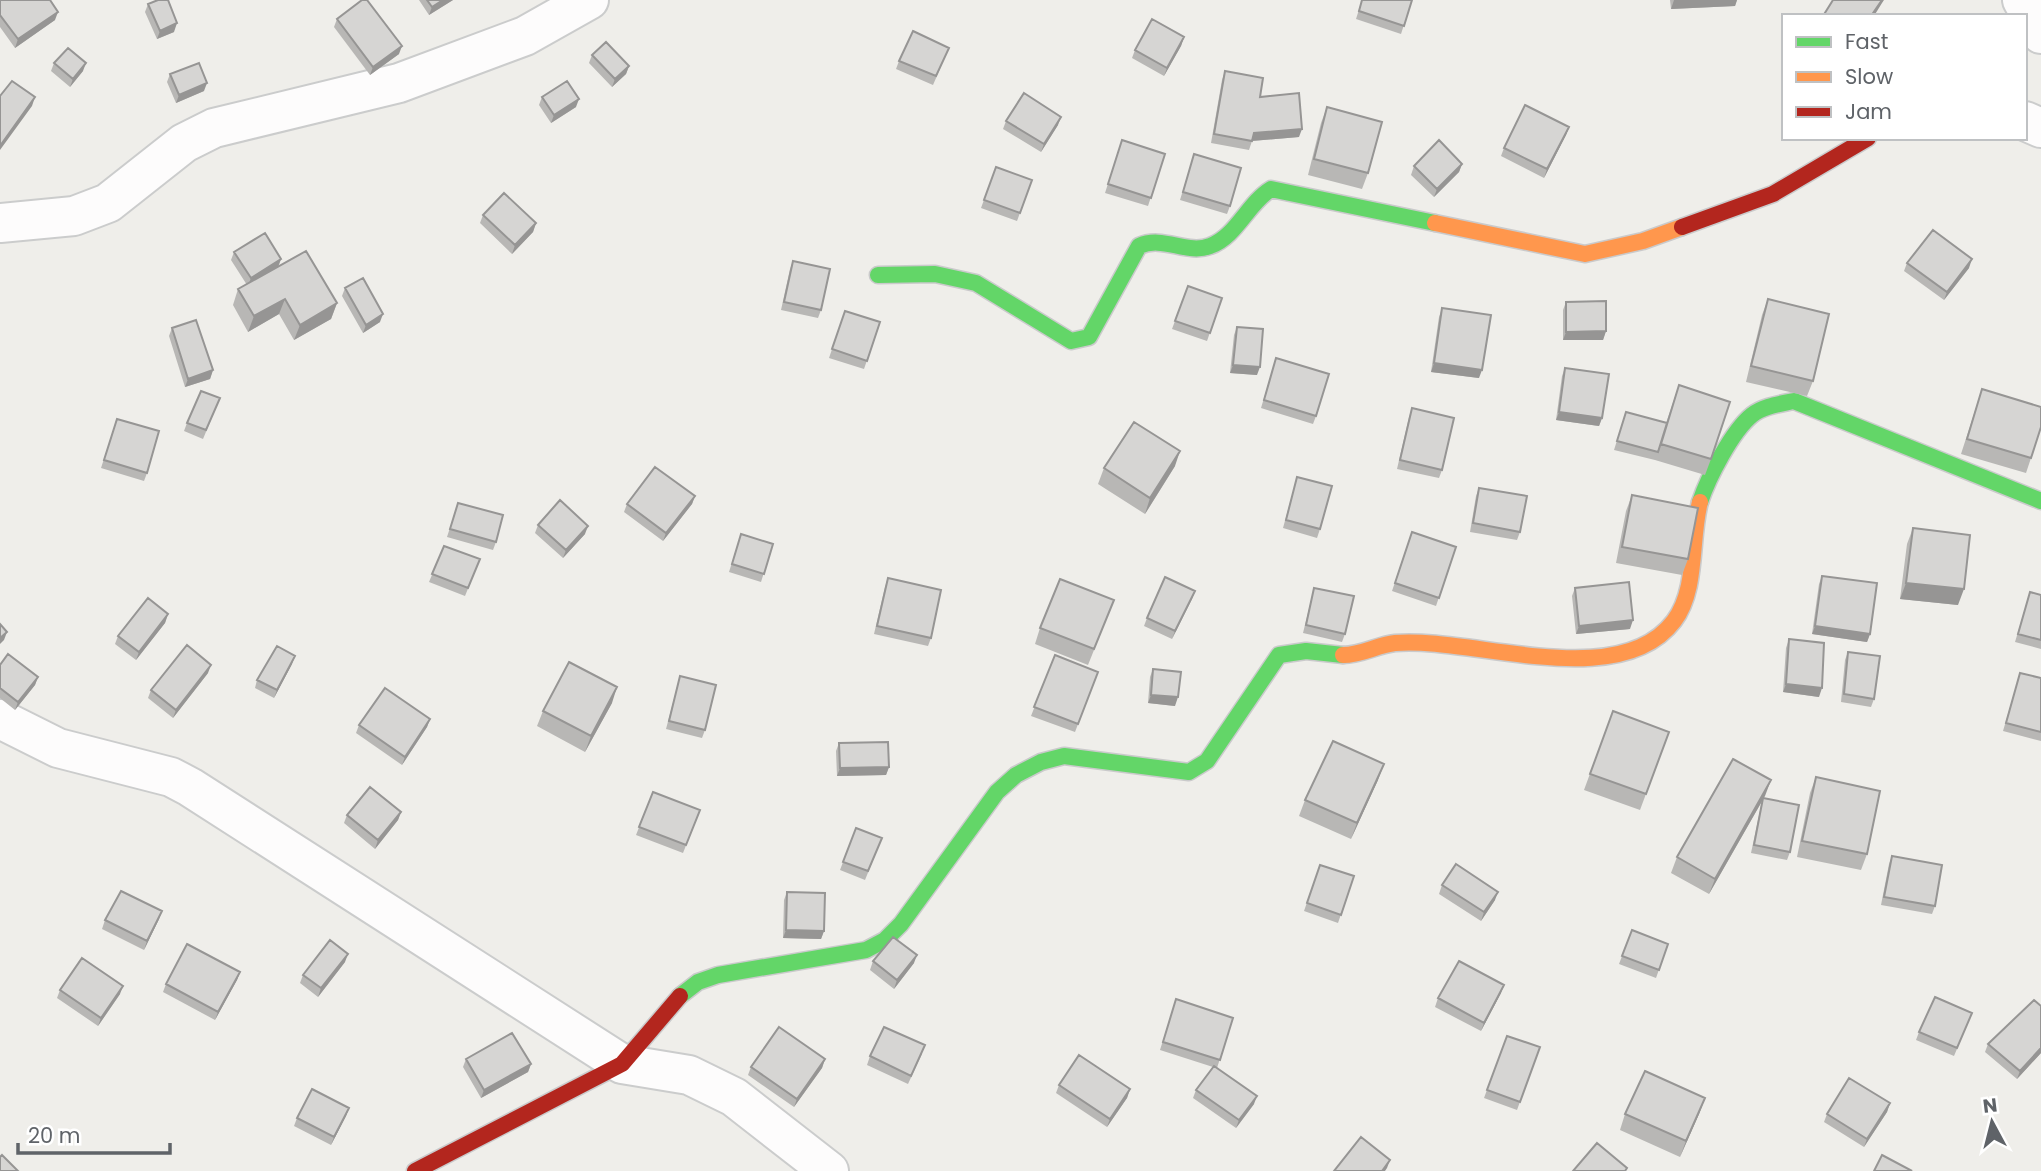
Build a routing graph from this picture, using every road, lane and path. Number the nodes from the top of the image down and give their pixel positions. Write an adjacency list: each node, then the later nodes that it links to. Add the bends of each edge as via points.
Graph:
1 (589, 0): 5 (street, via 525,36 399,83 214,128 184,143 108,203 74,216)
2 (2022, 0): 3 (street)
3 (2041, 34)
4 (1865, 140): 6 (street, via 1773,194 1643,241 1585,254 1271,189 1258,195 1216,244 1205,248 1151,241 1139,246 1089,337 1081,340 1071,341 976,283 935,274)
5 (0, 223)
6 (878, 275)
7 (2041, 501): 9 (street, via 1794,401 1768,406 1745,418 1710,479 1699,505 1690,587 1673,623 1641,647 1571,657 1396,643 1354,655 1293,650 1279,655 1197,770 1064,755 1041,762 998,792 885,940 866,950 698,982 681,995)
8 (0, 719): 9 (street, via 58,748 172,777)
9 (622, 1064): 10 (street); 11 (street, via 689,1075 734,1097)
10 (415, 1171)
11 (829, 1171)

